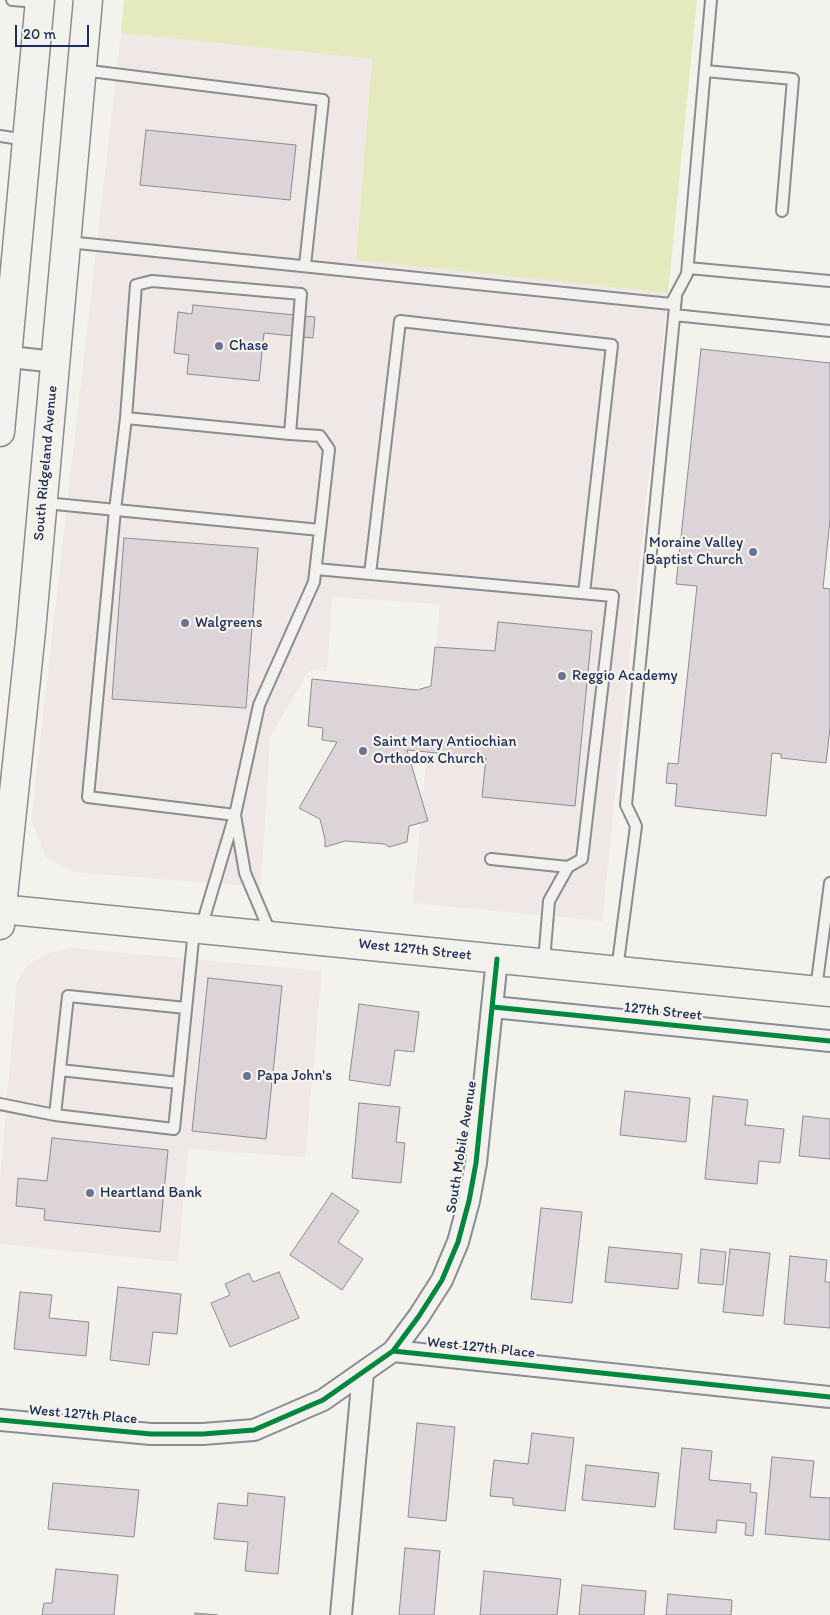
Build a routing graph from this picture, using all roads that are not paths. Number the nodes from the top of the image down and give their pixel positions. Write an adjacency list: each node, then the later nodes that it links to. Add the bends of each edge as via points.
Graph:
1 (12, 0): 4 (lane)
2 (88, 0): 5 (main road, South Ridgeland Avenue)
3 (711, 0): 6 (lane)
4 (40, 1): 8 (main road)
5 (80, 70): 10 (main road, South Ridgeland Avenue); 11 (lane, via 323,100)
6 (705, 71): 9 (lane, via 793,79); 12 (lane)
7 (0, 136): 8 (lane)
8 (27, 140): 17 (main road)
9 (782, 211)
10 (67, 242): 11 (lane); 18 (main road, South Ridgeland Avenue)
11 (305, 265): 14 (lane, via 671,304)
12 (688, 268): 13 (lane); 14 (lane)
13 (830, 281)
14 (676, 294): 15 (lane)
15 (674, 315): 16 (lane); 37 (lane, via 626,805 636,826)
16 (830, 331)
17 (4, 357): 18 (street); 20 (main road)
18 (56, 362): 22 (main road, South Ridgeland Avenue)
19 (126, 418): 21 (lane); 21 (lane, via 136,285 152,281 301,294); 23 (lane)
20 (0, 432)
21 (290, 434): 24 (lane, via 320,436 329,449)
22 (42, 502): 23 (lane); 32 (main road, South Ridgeland Avenue)
23 (115, 510): 24 (lane); 28 (lane, via 88,798)
24 (320, 530): 25 (lane)
25 (316, 569): 26 (lane); 28 (lane, via 314,582 259,705)
26 (370, 574): 27 (lane); 27 (lane, via 400,321 612,345)
27 (584, 593): 30 (lane, via 613,596 582,859)
28 (235, 815): 33 (lane); 34 (lane, via 245,873)
29 (491, 859): 30 (lane)
30 (568, 867): 36 (lane, via 550,901)
31 (830, 883): 38 (lane)
32 (1, 914): 33 (main road, West 127th Street)
33 (198, 928): 34 (main road, West 127th Street); 40 (lane)
34 (271, 936): 35 (main road, West 127th Street)
35 (497, 959): 36 (main road, West 127th Street); 39 (street, South Mobile Avenue)
36 (544, 963): 37 (main road, West 127th Street)
37 (616, 971): 38 (main road, West 127th Street)
38 (823, 991)
39 (493, 1007): 41 (street, 127th Street); 46 (street, South Mobile Avenue, via 476,1162 458,1242 442,1280)
40 (186, 1008): 42 (lane, via 68,996); 43 (lane)
41 (830, 1041)
42 (60, 1070): 43 (lane); 45 (lane)
43 (179, 1083): 45 (lane, via 174,1129)
44 (0, 1104): 45 (lane)
45 (55, 1115)
46 (393, 1351): 47 (street, West 127th Place); 48 (street, West 127th Place)
47 (363, 1373): 49 (street, West 127th Place, via 323,1400 254,1430 150,1434); 50 (street)
48 (830, 1397)
49 (0, 1420)
50 (341, 1615)

